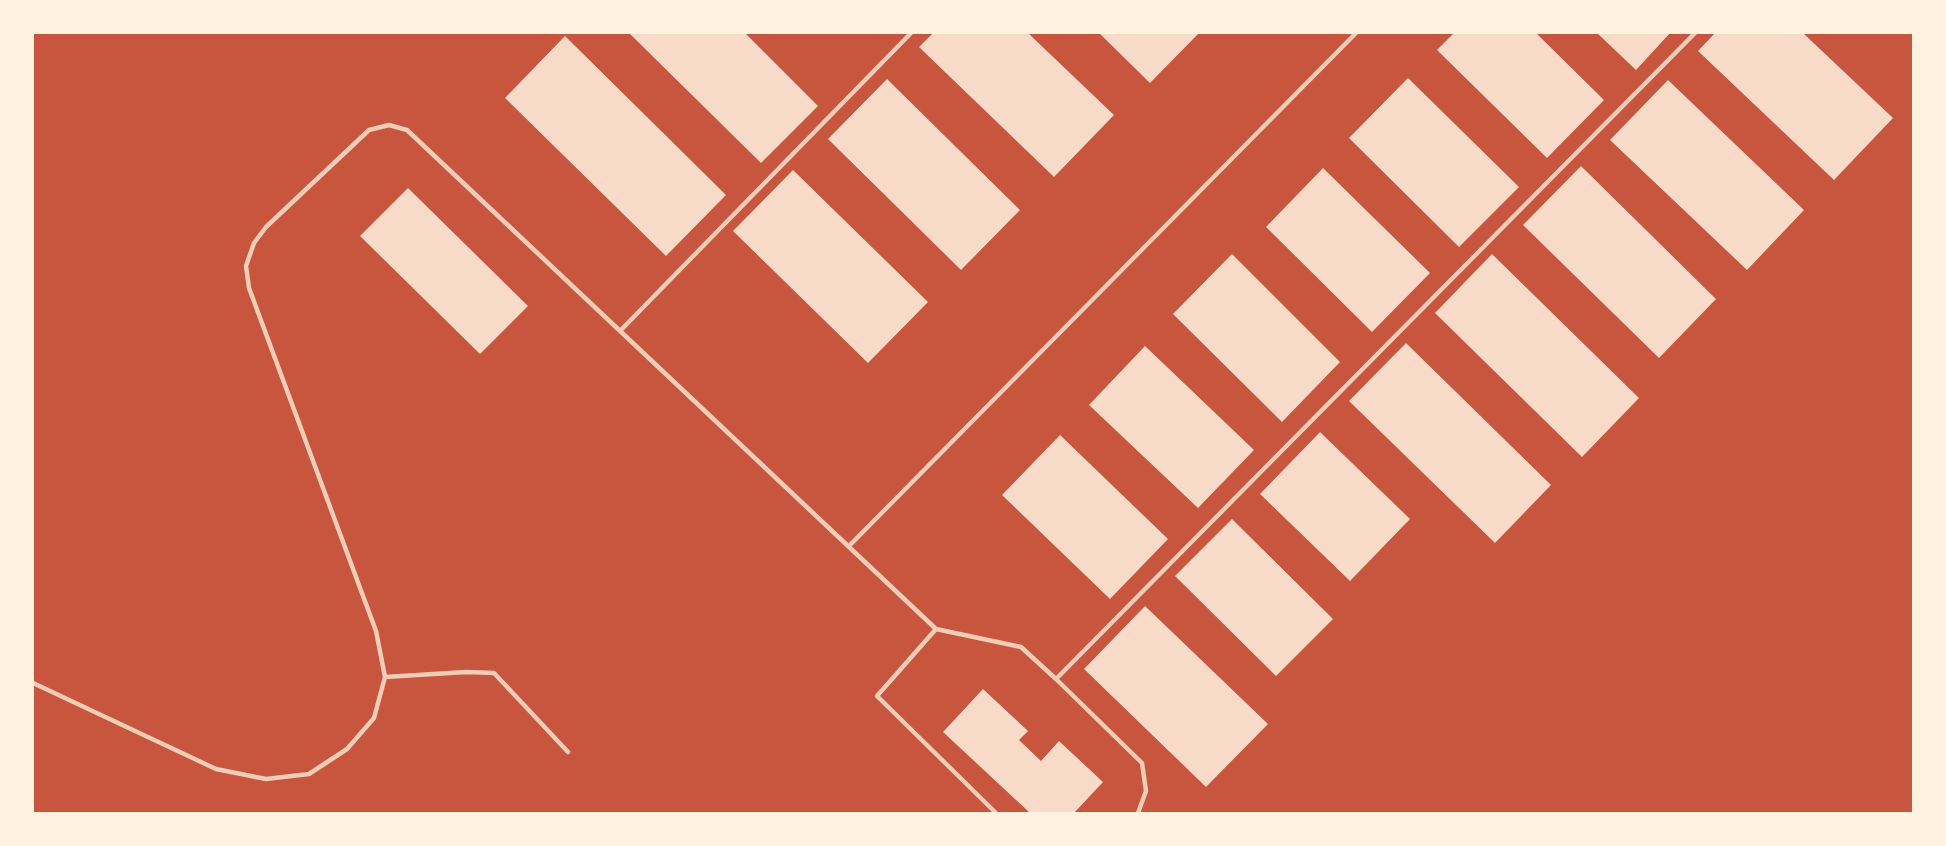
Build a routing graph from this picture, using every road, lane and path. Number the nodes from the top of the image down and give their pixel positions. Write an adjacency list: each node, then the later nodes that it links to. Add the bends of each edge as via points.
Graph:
1 (911, 33): 4 (lane)
2 (1356, 33): 5 (lane)
3 (1695, 33): 8 (lane)
4 (620, 330): 5 (lane); 7 (lane, via 407,130 389,124 369,130 266,227 254,243 246,266 249,288 376,631)
5 (849, 546): 6 (lane)
6 (936, 629): 8 (lane, via 1021,647); 11 (lane, via 877,696)
7 (385, 677): 9 (lane, via 374,718 347,749 309,774 266,778 216,770); 10 (lane, via 494,673)
8 (1056, 679): 12 (lane, via 1143,763 1146,791)
9 (33, 683)
10 (568, 752)
11 (996, 813)
12 (1138, 813)

